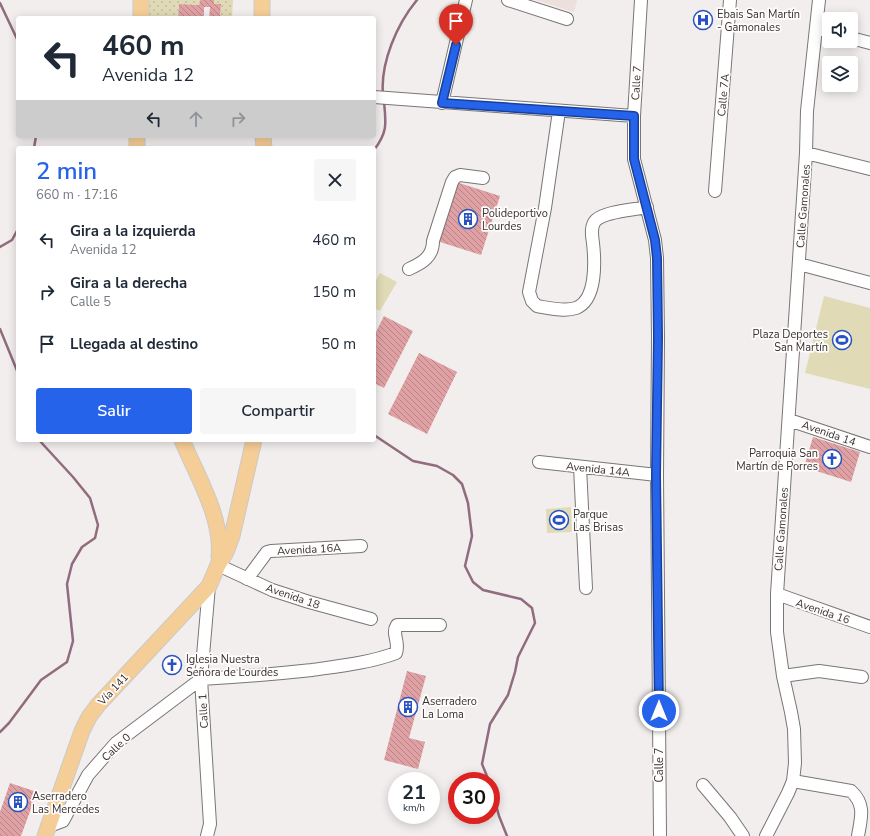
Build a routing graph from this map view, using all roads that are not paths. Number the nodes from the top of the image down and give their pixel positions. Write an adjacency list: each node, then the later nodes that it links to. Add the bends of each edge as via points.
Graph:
1 (141, 0): 8 (main road)
2 (262, 0): 9 (main road)
3 (466, 0): 16 (street)
4 (508, 0): 10 (street)
5 (641, 0): 18 (street, Calle 7)
6 (730, 0): 22 (street, Calle 7A)
7 (819, 0): 11 (street, Calle Gamonales)
8 (141, 16)
9 (262, 16)
10 (567, 18)
11 (816, 28): 12 (street); 19 (street, Calle Gamonales, via 807,111)
12 (822, 30)
13 (858, 40): 14 (street)
14 (870, 43)
15 (376, 97): 16 (street)
16 (442, 103): 17 (street)
17 (559, 111): 18 (street); 23 (street, via 545,208 529,292 532,301 537,306 569,309 577,308 586,302 592,283 592,227 596,220 605,215)
18 (634, 116): 23 (street, Calle 7, via 634,159)
19 (806, 153): 20 (street); 24 (street, Calle Gamonales)
20 (870, 169)
21 (483, 178): 25 (street, via 460,175 455,177 431,253)
22 (715, 191)
23 (647, 208): 33 (street, Calle 7, via 657,258)
24 (799, 264): 26 (street); 27 (street, Calle Gamonales)
25 (409, 269)
26 (870, 283)
27 (789, 420): 30 (street, Avenida 14); 41 (street, Calle Gamonales)
28 (183, 442): 35 (main road)
29 (254, 442): 34 (main road)
30 (870, 447)
31 (539, 462): 32 (street, Avenida 14A)
32 (580, 467): 33 (street, Avenida 14A); 40 (street)
33 (656, 475): 52 (street, Calle 7)
34 (238, 507): 35 (main road, via 223,514); 37 (main road, via 232,536)
35 (212, 508): 37 (main road, via 219,534)
36 (361, 546): 38 (street, Avenida 16A, via 267,552)
37 (218, 565): 38 (street, Avenida 18); 39 (main road, Vía 141)
38 (247, 579): 42 (street, Avenida 18, via 272,590)
39 (209, 586): 47 (street, Calle 1); 50 (main road, Vía 141, via 89,717)
40 (586, 588)
41 (777, 594): 44 (street, Avenida 16); 45 (street, Calle Gamonales, via 776,618)
42 (371, 620)
43 (440, 625): 47 (street, via 397,625 394,632 398,647 396,653 349,665 255,676)
44 (870, 627)
45 (783, 676): 46 (street, via 820,671); 48 (street, Calle Gamonales, via 794,729)
46 (862, 677)
47 (201, 679): 50 (street, Calle 0, via 116,743 88,775 63,821); 51 (street, Calle 1, via 210,824)
48 (793, 781): 54 (street, Calle Gamonales); 55 (street, via 851,791 862,810)
49 (703, 786): 53 (street)
50 (46, 832)
51 (207, 836)
52 (660, 836)
53 (743, 836)
54 (766, 836)
55 (858, 836)

